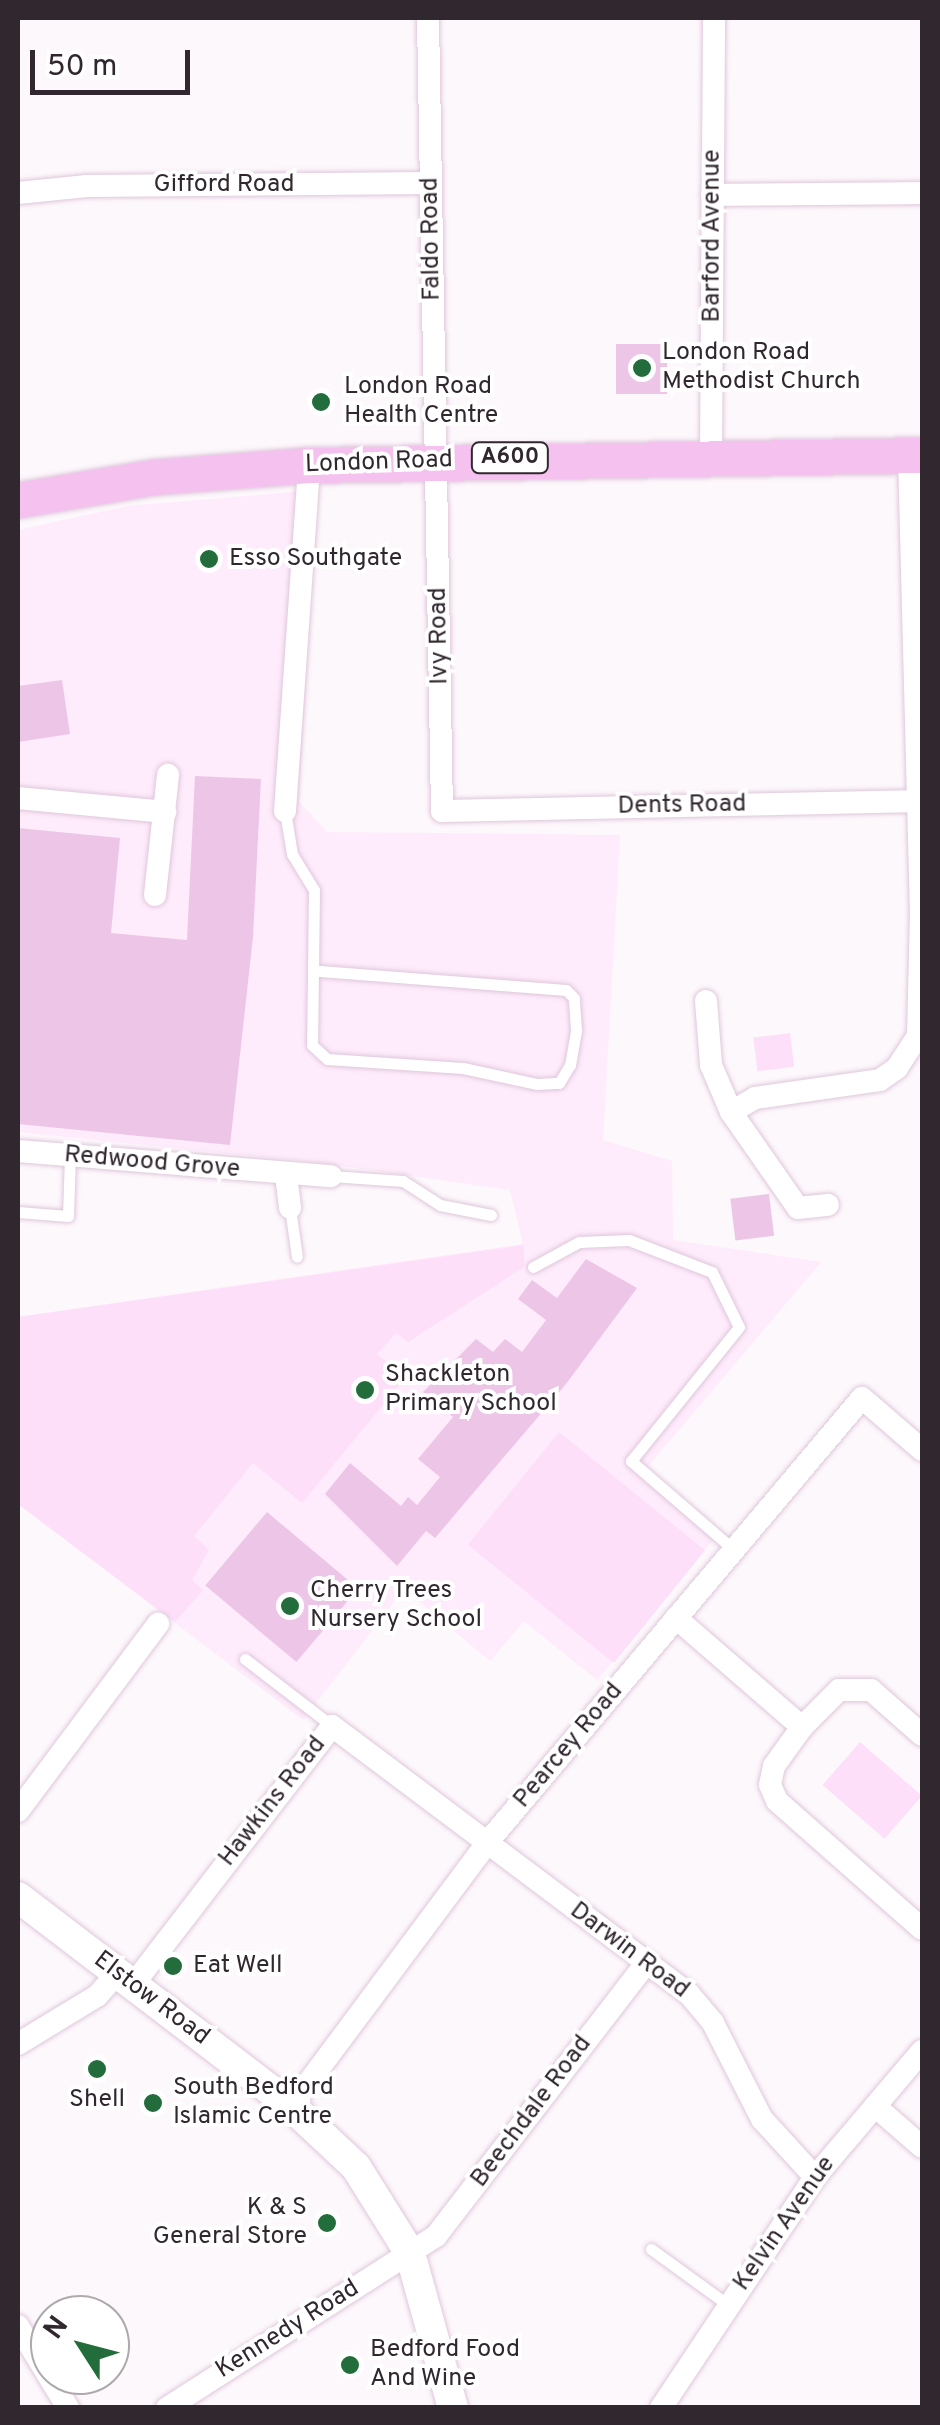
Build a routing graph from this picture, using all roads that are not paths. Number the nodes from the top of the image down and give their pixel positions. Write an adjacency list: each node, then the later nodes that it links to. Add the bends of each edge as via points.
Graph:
1 (428, 18): 3 (street, Faldo Road)
2 (714, 18): 6 (street, Barford Avenue)
3 (430, 183): 4 (street, Gifford Road, via 88,186); 9 (street, Faldo Road)
4 (18, 193)
5 (922, 193): 6 (street)
6 (712, 195): 7 (street, Barford Avenue)
7 (711, 454): 8 (main road, London Road / A600); 9 (main road, London Road / A600)
8 (916, 455): 14 (street)
9 (438, 460): 10 (main road, London Road / A600); 16 (street, Ivy Road)
10 (309, 465): 11 (main road, London Road / A600, via 153,477); 15 (street)
11 (18, 500)
12 (168, 775): 17 (street)
13 (18, 798): 17 (street)
14 (919, 801): 16 (street, Dents Road); 21 (street, via 922,1012 910,1051 880,1080 754,1098)
15 (285, 811): 19 (lane, via 292,854 314,890)
16 (442, 811)
17 (165, 812): 18 (street)
18 (155, 896)
19 (317, 971): 19 (lane, via 312,1045 340,1064 427,1064 537,1084 558,1082 570,1066 576,1030 574,998 566,990)
20 (706, 1001): 21 (street, via 711,1065)
21 (731, 1112): 26 (street, via 798,1208)
22 (18, 1151): 23 (street, Redwood Grove)
23 (70, 1155): 24 (street, Redwood Grove); 28 (lane, via 68,1216)
24 (286, 1176): 25 (street, Redwood Grove); 27 (street)
25 (330, 1176): 29 (lane, via 403,1180 440,1205)
26 (828, 1204)
27 (290, 1208): 30 (lane)
28 (18, 1212)
29 (491, 1214)
30 (298, 1257)
31 (533, 1267): 33 (lane, via 579,1242 629,1240 712,1272 739,1327 631,1461)
32 (922, 1450): 33 (street, Pearcey Road, via 862,1398)
33 (734, 1550): 34 (street, Pearcey Road)
34 (676, 1618): 38 (street); 41 (street, Pearcey Road)
35 (158, 1624): 40 (street)
36 (245, 1660): 37 (lane)
37 (332, 1726): 41 (street, Hawkins Road); 45 (street, Hawkins Road)
38 (802, 1726): 39 (street, via 839,1690 855,1687 871,1690); 43 (street, via 774,1766 770,1786 777,1802)
39 (922, 1735)
40 (18, 1812)
41 (486, 1844): 44 (street, Darwin Road); 48 (street, Pearcey Road)
42 (18, 1897): 45 (street, Elstow Road)
43 (922, 1928)
44 (646, 1963): 51 (street, Darwin Road, via 689,1994 714,2023 762,2120); 53 (street, Beechdale Road, via 444,2227)
45 (125, 1980): 46 (street, Hawkins Road); 48 (street, Elstow Road)
46 (18, 2044)
47 (922, 2051): 49 (street, Kelvin Avenue)
48 (291, 2106): 53 (street, Elstow Road, via 356,2167)
49 (875, 2106): 50 (street); 51 (street, Kelvin Avenue)
50 (922, 2147)
51 (815, 2177): 54 (street, Kelvin Avenue)
52 (651, 2249): 54 (lane)
53 (410, 2254): 57 (street, Kennedy Road); 58 (street, Elstow Road)
54 (728, 2305): 59 (street, Kelvin Avenue)
55 (18, 2326): 56 (street)
56 (68, 2408)
57 (167, 2408)
58 (453, 2408)
59 (660, 2408)

